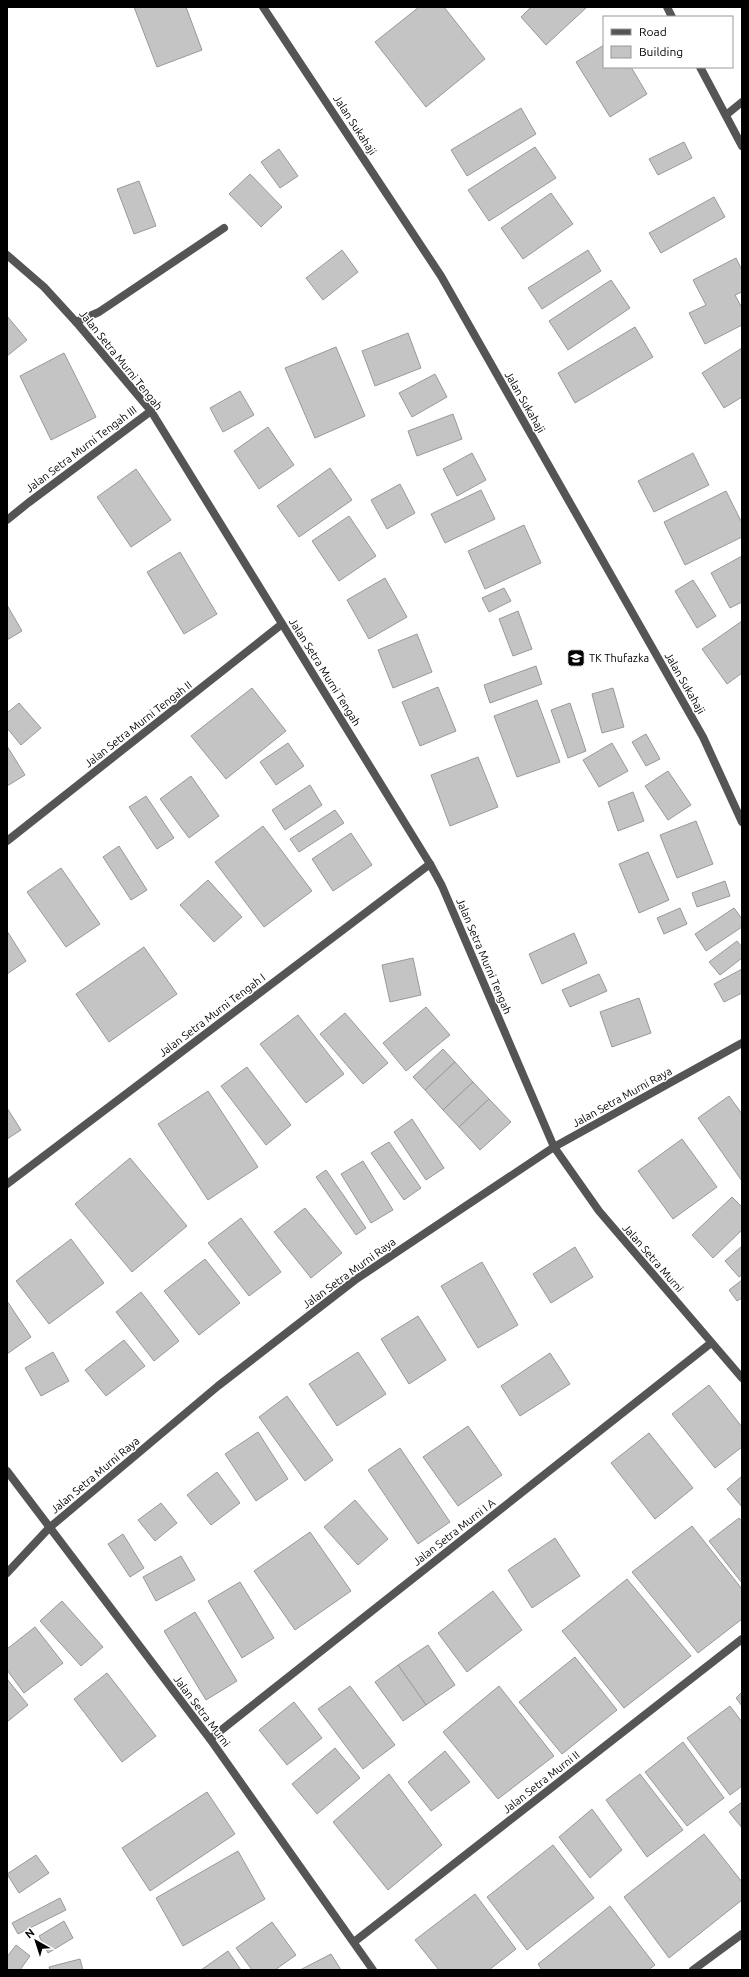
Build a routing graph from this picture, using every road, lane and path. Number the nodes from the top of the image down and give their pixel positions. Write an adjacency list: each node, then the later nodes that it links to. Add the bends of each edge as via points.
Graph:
1 (264, 7): 14 (street, Jalan Sukahaji, via 441,276 703,737)
2 (667, 7): 3 (street)
3 (672, 16)
4 (701, 68): 6 (street)
5 (742, 102): 6 (street)
6 (726, 115): 7 (street)
7 (742, 146)
8 (224, 228): 10 (street, via 99,312)
9 (7, 255): 10 (street, Jalan Setra Murni Tengah, via 44,287)
10 (76, 322): 11 (street, Jalan Setra Murni Tengah)
11 (151, 411): 12 (street, Jalan Setra Murni Tengah III); 13 (street, Jalan Setra Murni Tengah)
12 (7, 520)
13 (282, 624): 15 (street, Jalan Setra Murni Tengah II); 16 (street, Jalan Setra Murni Tengah)
14 (742, 822)
15 (7, 841)
16 (430, 864): 18 (street, Jalan Setra Murni Tengah, via 442,886); 19 (street, Jalan Setra Murni Tengah I)
17 (742, 1043): 18 (street, Jalan Setra Murni Raya)
18 (554, 1147): 20 (street, Jalan Setra Murni, via 599,1212); 23 (street, Jalan Setra Murni Raya, via 355,1280 218,1386)
19 (7, 1184)
20 (711, 1343): 21 (street, Jalan Setra Murni); 26 (street, Jalan Setra Murni I A)
21 (742, 1378)
22 (7, 1471): 23 (street, Jalan Setra Murni)
23 (49, 1528): 24 (street, Jalan Setra Murni Raya); 26 (street, Jalan Setra Murni)
24 (7, 1574)
25 (742, 1639): 28 (street, Jalan Setra Murni II)
26 (210, 1739): 28 (street, Jalan Setra Murni)
27 (742, 1934): 30 (street)
28 (354, 1942): 29 (street, Jalan Setra Murni)
29 (373, 1970)
30 (693, 1970)

